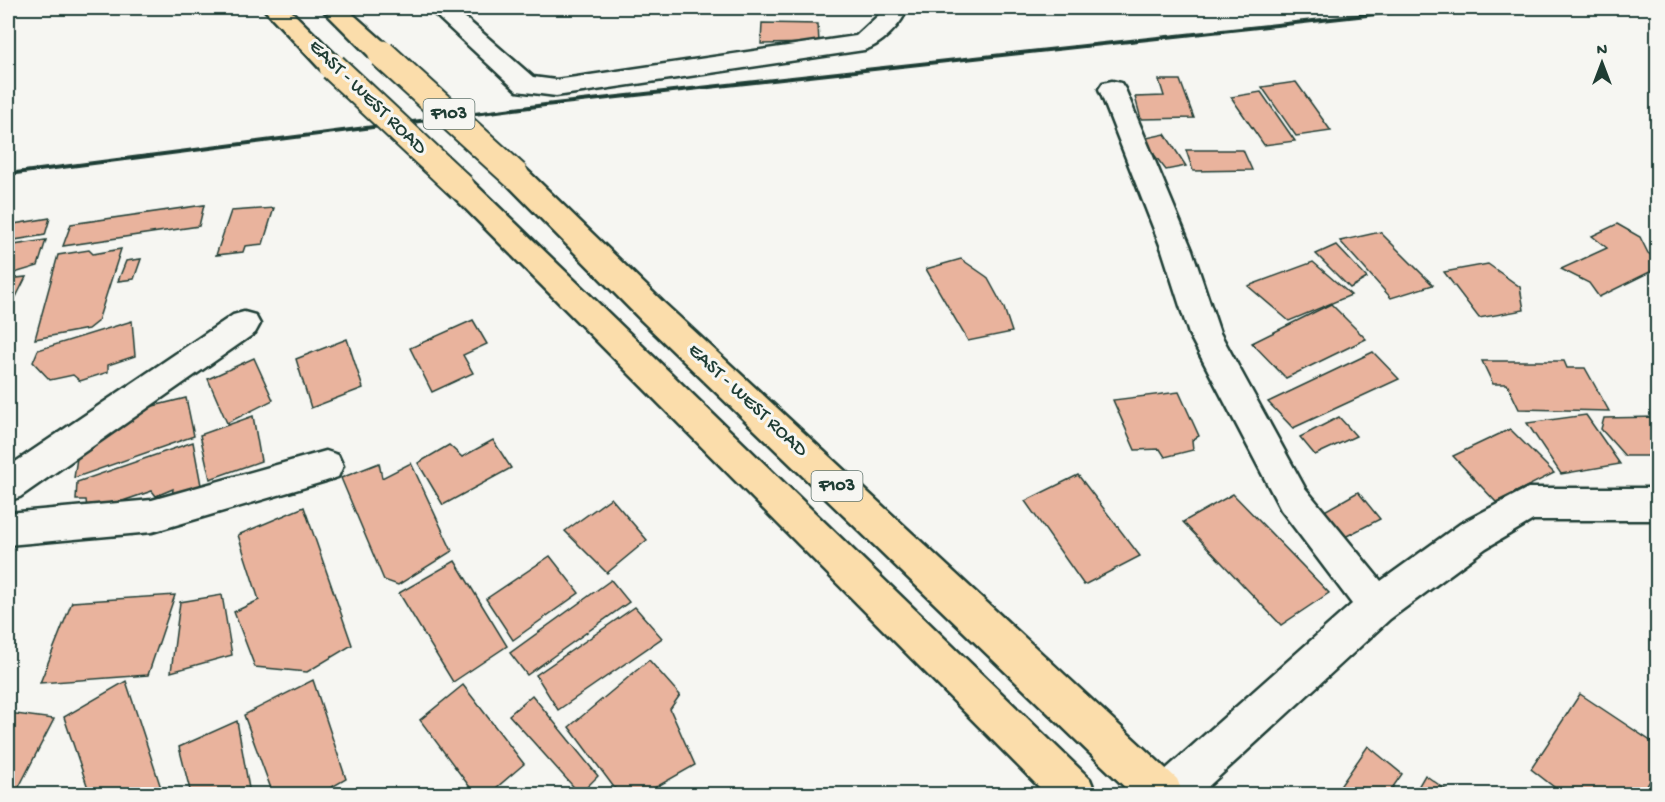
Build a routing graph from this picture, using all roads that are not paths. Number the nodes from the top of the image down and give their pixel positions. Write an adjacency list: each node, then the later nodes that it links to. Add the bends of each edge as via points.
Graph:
1 (274, 8): 12 (main road, EAST - WEST ROAD / F103, bridge, via 461,187)
2 (333, 8): 13 (main road, EAST - WEST ROAD / F103, bridge, via 515,175)
3 (440, 8): 4 (street, via 526,85 556,88 864,42 893,15)
4 (895, 8)
5 (1112, 89): 11 (street, via 1177,250 1205,334 1293,499)
6 (244, 324): 8 (street)
7 (326, 466): 10 (street, via 152,516)
8 (8, 486)
9 (1658, 504): 11 (street, via 1528,504 1473,536)
10 (8, 529)
11 (1377, 606): 14 (street)
12 (1075, 795)
13 (1162, 795)
14 (1170, 795)

